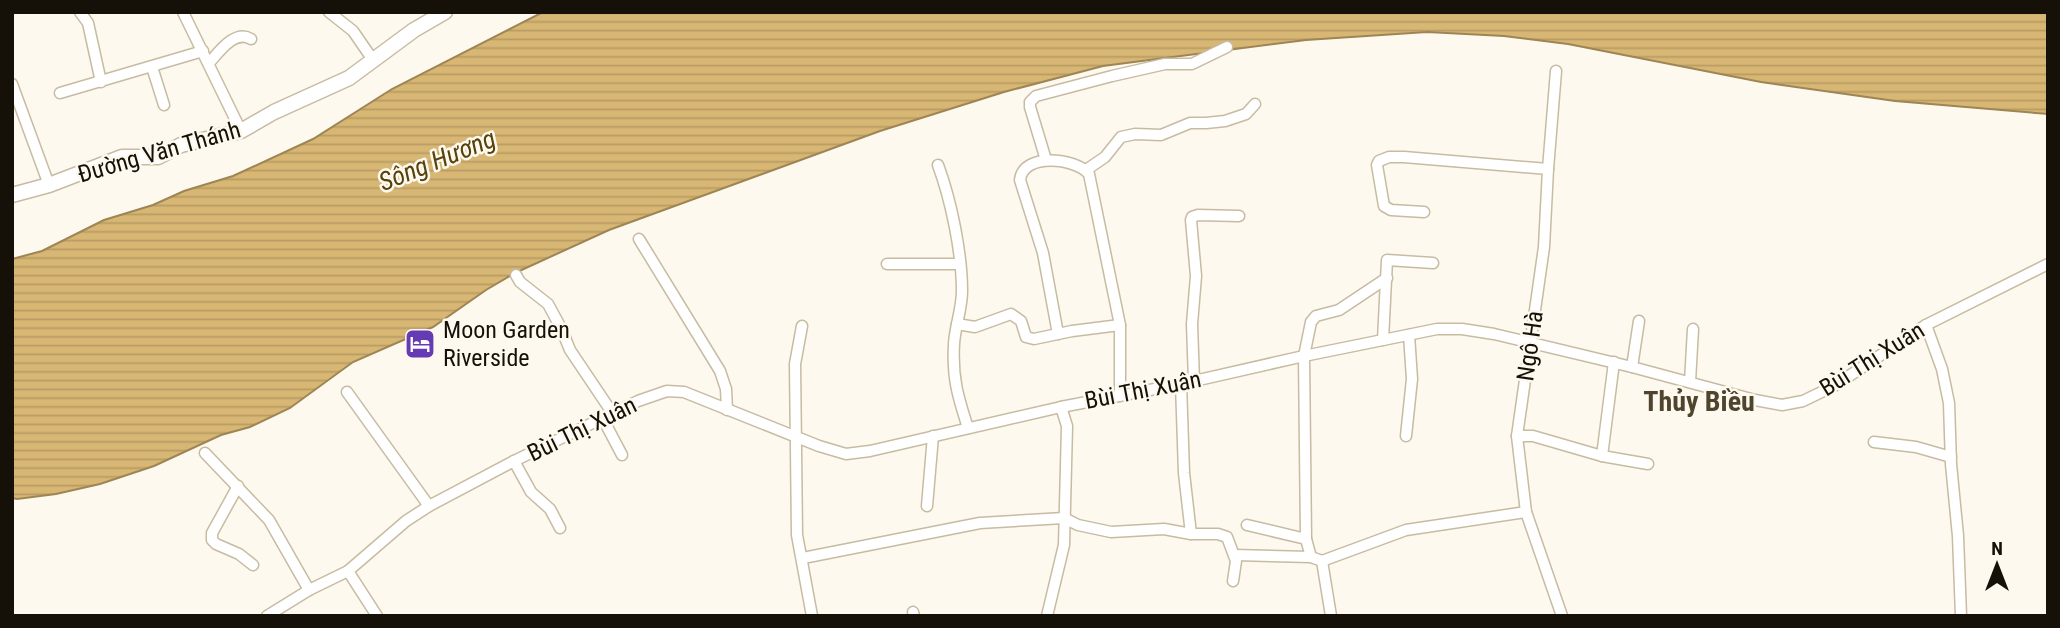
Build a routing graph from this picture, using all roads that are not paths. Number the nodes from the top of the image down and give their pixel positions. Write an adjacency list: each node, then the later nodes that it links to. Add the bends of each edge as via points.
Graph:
1 (80, 12): 12 (street, via 88,23)
2 (183, 12): 7 (street)
3 (329, 12): 8 (street, via 353,31)
4 (445, 12): 8 (main road, Đường Văn Thánh)
5 (251, 39): 9 (street, via 238,37)
6 (1227, 47): 18 (street, via 1192,64 1165,64 1036,96 1030,107)
7 (203, 51): 9 (street); 10 (street)
8 (373, 60): 17 (main road, Đường Văn Thánh, via 349,78)
9 (209, 63): 17 (street)
10 (152, 67): 12 (street); 16 (street)
11 (1556, 71): 20 (street, Ngô Hà)
12 (102, 82): 14 (street)
13 (12, 84): 22 (street)
14 (60, 93)
15 (1255, 104): 21 (street, via 1246,114 1225,121 1189,123 1161,135 1121,137)
16 (164, 105)
17 (241, 131): 22 (main road, Đường Văn Thánh, via 181,145 158,157 122,157)
18 (1046, 160): 21 (street); 39 (street, via 1025,167 1020,180 1043,253)
19 (938, 165): 29 (street, via 949,197)
20 (1548, 169): 24 (street, via 1404,157 1379,161 1384,205 1391,210); 42 (street, Ngô Hà, via 1544,247)
21 (1086, 170): 35 (street)
22 (48, 185): 23 (main road, Đường Văn Thánh)
23 (12, 195)
24 (1424, 212)
25 (1238, 216): 46 (street, via 1198,215 1191,220 1196,276)
26 (639, 239): 52 (street, via 720,371)
27 (1433, 263): 32 (street, via 1388,259)
28 (887, 264): 29 (street)
29 (960, 264): 34 (street)
30 (2048, 264): 36 (street, Bùi Thị Xuân)
31 (516, 275): 53 (street, via 548,304)
32 (1387, 278): 41 (street); 43 (street, via 1339,310 1316,316)
33 (1639, 321): 45 (street)
34 (957, 324): 39 (street, via 975,327 1011,314 1030,338); 54 (street, via 954,383)
35 (1119, 325): 39 (street); 50 (street)
36 (1926, 325): 47 (street, Bùi Thị Xuân, via 1835,386 1803,401 1782,405); 63 (street, via 1949,403)
37 (802, 326): 58 (street, via 795,364)
38 (1693, 329): 47 (street)
39 (1058, 334)
40 (1409, 335): 41 (street, Bùi Thị Xuân); 42 (street, Bùi Thị Xuân, via 1462,329); 56 (street, via 1412,379)
41 (1383, 340): 43 (street, Bùi Thị Xuân)
42 (1530, 342): 44 (street, Bùi Thị Xuân); 57 (street, Ngô Hà)
43 (1304, 356): 46 (street, Bùi Thị Xuân); 74 (street)
44 (1614, 362): 45 (street, Bùi Thị Xuân); 62 (street)
45 (1632, 367): 47 (street, Bùi Thị Xuân)
46 (1194, 381): 48 (street, Bùi Thị Xuân)
47 (1690, 382)
48 (1181, 384): 50 (street, Bùi Thị Xuân); 73 (street)
49 (347, 392): 67 (street)
50 (1120, 396): 51 (street, Bùi Thị Xuân)
51 (1061, 407): 54 (street, Bùi Thị Xuân); 70 (street, via 1067,426)
52 (727, 410): 53 (street, Bùi Thị Xuân, via 684,392 667,391); 58 (street, Bùi Thị Xuân)
53 (608, 417): 61 (street); 64 (street, Bùi Thị Xuân)
54 (968, 428): 55 (street, Bùi Thị Xuân)
55 (933, 436): 58 (street, Bùi Thị Xuân, via 846,454); 68 (street)
56 (1406, 436)
57 (1517, 436): 62 (street, via 1533,436); 69 (street, Ngô Hà)
58 (797, 438): 77 (street, via 797,535)
59 (1874, 442): 63 (street)
60 (205, 453): 66 (street)
61 (622, 454)
62 (1602, 456): 65 (street)
63 (1951, 457): 89 (street)
64 (514, 461): 67 (street, Bùi Thị Xuân); 72 (street, via 531,492 550,509)
65 (1647, 464)
66 (238, 486): 79 (street, via 212,540); 82 (street, via 269,520)
67 (429, 506): 80 (street, Bùi Thị Xuân)
68 (927, 506)
69 (1527, 512): 78 (street, via 1406,530); 88 (street, Ngô Hà)
70 (1064, 519): 73 (street, via 1111,532 1164,529); 77 (street, via 980,523); 86 (street, via 1065,545)
71 (1247, 525): 74 (street)
72 (560, 528)
73 (1191, 534): 75 (street, via 1227,537)
74 (1306, 539): 76 (street)
75 (1235, 555): 76 (street); 81 (street)
76 (1311, 557): 78 (street)
77 (803, 558): 85 (street)
78 (1322, 561): 87 (street)
79 (253, 565)
80 (348, 571): 82 (street, Bùi Thị Xuân); 84 (street)
81 (1234, 581)
82 (309, 590): 83 (street, Bùi Thị Xuân)
83 (267, 616)
84 (377, 616)
85 (812, 616)
86 (1047, 616)
87 (1331, 616)
88 (1562, 616)
89 (1962, 616)

